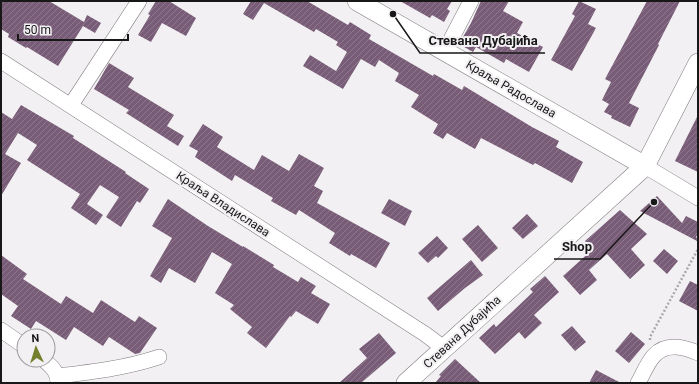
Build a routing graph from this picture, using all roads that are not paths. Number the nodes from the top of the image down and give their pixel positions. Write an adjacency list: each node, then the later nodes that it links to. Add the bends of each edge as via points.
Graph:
1 (139, 1): 7 (street)
2 (357, 1): 4 (street, Краља Радослава)
3 (471, 1): 4 (street)
4 (444, 51): 8 (street, Краља Радослава)
5 (1, 60): 7 (street, Краља Владислава)
6 (698, 63): 8 (street, Стевана Дубајића)
7 (70, 105): 12 (street, Краља Владислава)
8 (644, 166): 9 (street); 12 (street, Стевана Дубајића)
9 (698, 198)
10 (1, 330): 11 (street)
11 (16, 340)
12 (445, 349): 17 (street, Стевана Дубајића)
13 (698, 353): 18 (street, via 678,347 666,347 650,360)
14 (159, 357): 16 (street, via 129,366)
15 (53, 368): 16 (street)
16 (58, 379)
17 (406, 383)
18 (638, 383)

